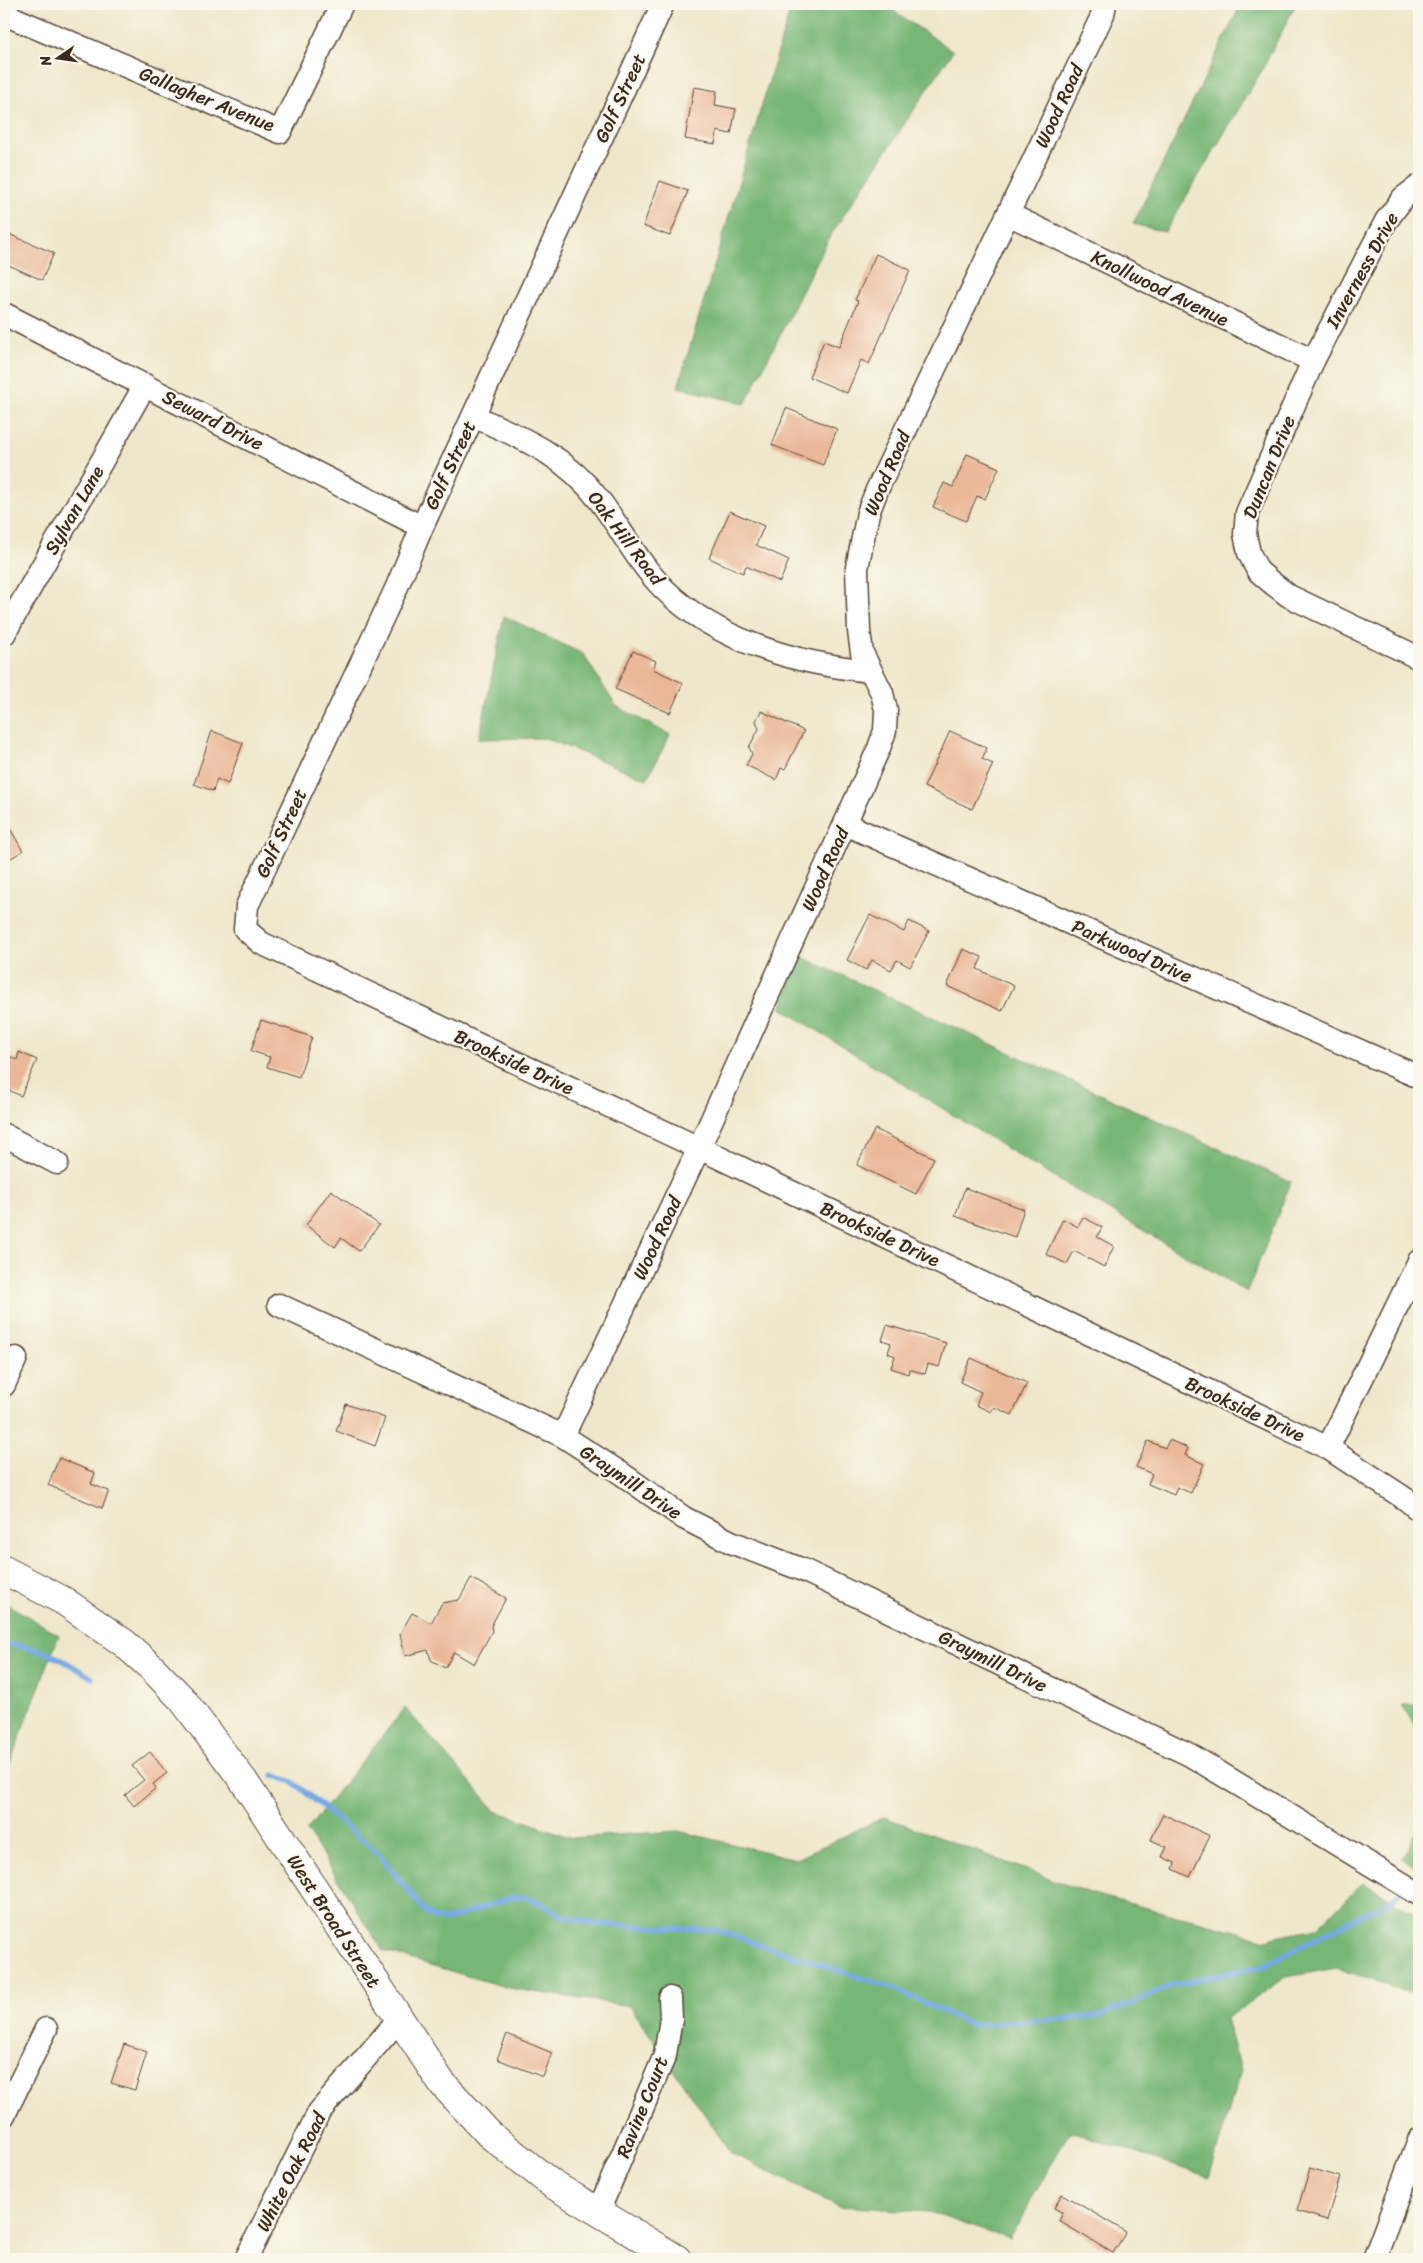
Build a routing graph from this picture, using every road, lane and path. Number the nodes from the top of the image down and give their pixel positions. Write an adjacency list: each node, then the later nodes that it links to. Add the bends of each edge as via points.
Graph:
1 (342, 4): 4 (street, Gallagher Avenue, via 280,132)
2 (663, 4): 10 (street, Golf Street)
3 (1105, 4): 6 (street, Wood Road)
4 (4, 14)
5 (1419, 186): 8 (street, Inverness Drive, via 1403,198 1386,222)
6 (1008, 214): 8 (street, Knollwood Avenue); 14 (street, Wood Road, via 868,514 857,568 859,631 862,653)
7 (4, 314): 9 (street, Seward Drive)
8 (1313, 361): 13 (street, Duncan Drive, via 1248,514 1245,534 1248,553 1258,571 1289,596)
9 (145, 385): 11 (street, Seward Drive); 12 (street, Sylvan Lane)
10 (473, 416): 11 (street, Golf Street); 14 (street, Oak Hill Road, via 555,456 580,477 645,568 681,605 699,618 720,630 782,654 834,668)
11 (422, 526): 16 (street, Golf Street, via 396,589 247,906)
12 (4, 634)
13 (1419, 658)
14 (871, 671): 15 (street, Wood Road, via 886,710 885,731)
15 (845, 824): 17 (street, Parkwood Drive); 19 (street, Wood Road)
16 (246, 929): 19 (street, Brookside Drive, via 262,943)
17 (1419, 1077)
18 (4, 1135): 20 (street)
19 (699, 1148): 25 (street, Wood Road); 26 (street, Brookside Drive)
20 (57, 1163)
21 (1419, 1261): 26 (street, Brookside Drive)
22 (278, 1305): 25 (street)
23 (16, 1358): 24 (street)
24 (4, 1385)
25 (563, 1436): 29 (street, Graymill Drive, via 684,1518 731,1542 803,1570 1190,1755)
26 (1328, 1448): 27 (street)
27 (1419, 1510)
28 (4, 1570): 31 (street, West Broad Street, via 64,1600 110,1633 152,1668 182,1700 243,1780)
29 (1419, 1894)
30 (670, 1998): 35 (street, Ravine Court, via 671,2019 665,2055)
31 (399, 2019): 35 (street, West Broad Street, via 441,2082 489,2134 552,2184); 36 (street, White Oak Road, via 319,2112)
32 (46, 2029): 33 (street)
33 (4, 2116)
34 (1419, 2140): 38 (street)
35 (598, 2212): 37 (street, West Broad Street)
36 (246, 2259)
37 (677, 2259)
38 (1374, 2259)

